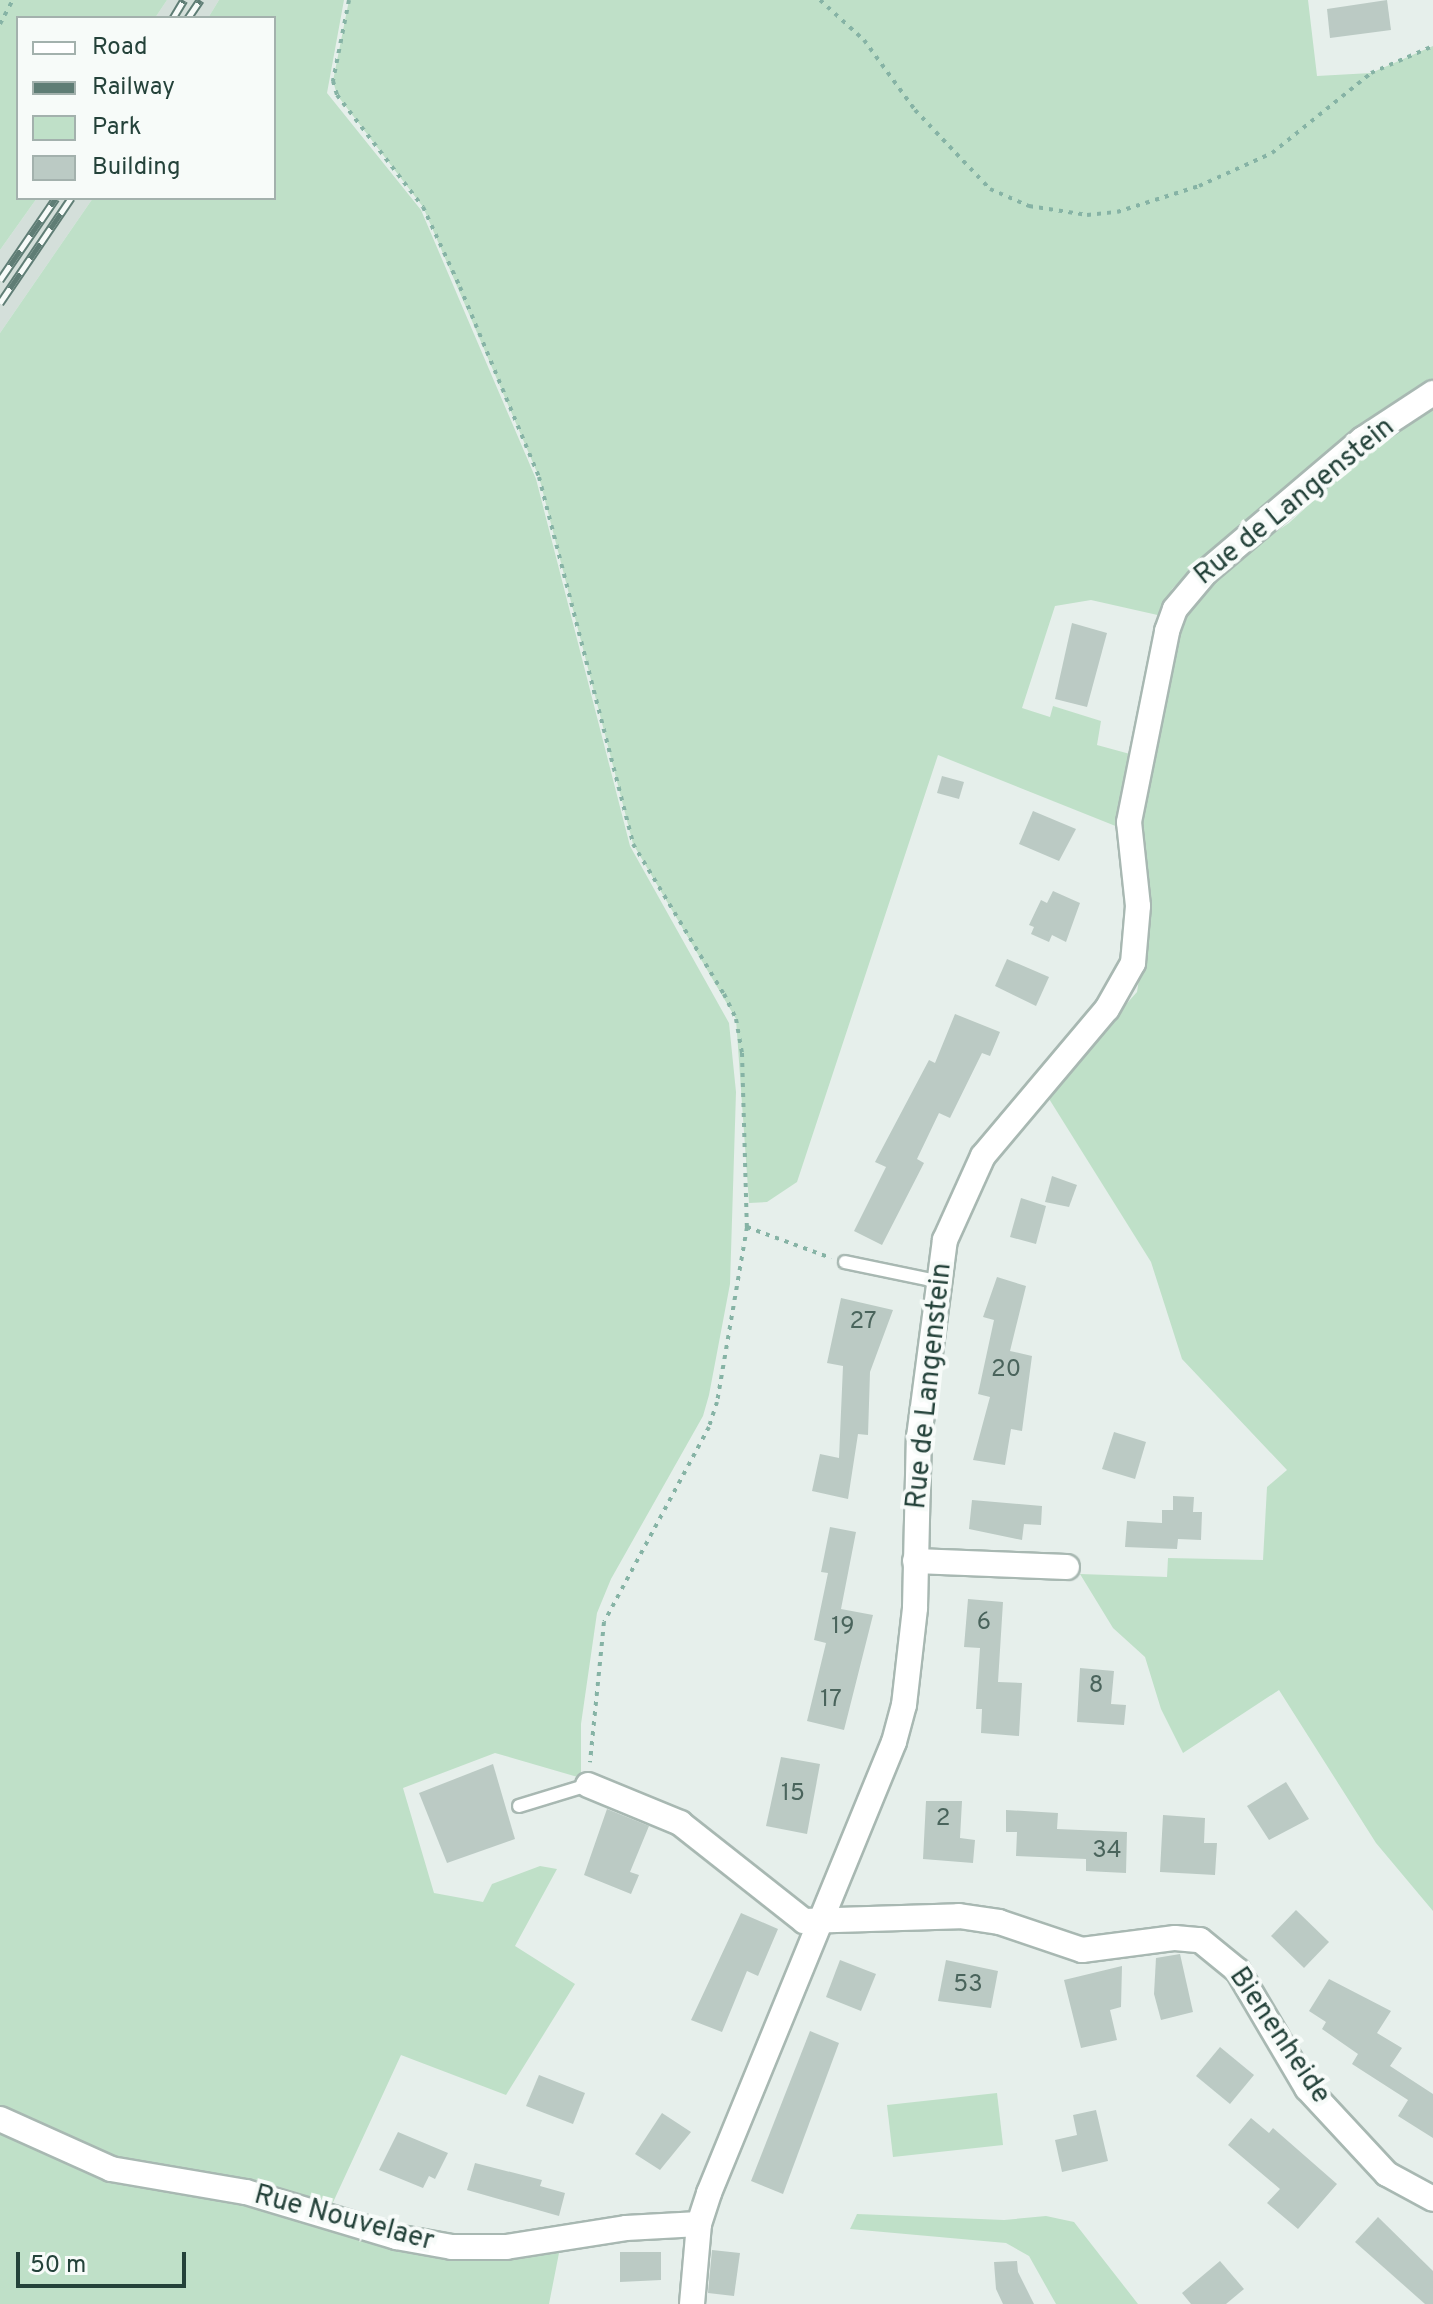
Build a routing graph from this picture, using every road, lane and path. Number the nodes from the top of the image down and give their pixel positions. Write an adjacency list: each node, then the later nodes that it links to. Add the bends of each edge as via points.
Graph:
1 (13, 0): 4 (path)
2 (349, 0): 7 (path, via 333,81 337,95 423,207 460,287 539,477 633,844 736,1019 742,1053)
3 (820, 0): 5 (path, via 864,40 965,168 990,189 1029,206 1087,215 1117,212 1199,186 1272,153 1371,73)
4 (0, 24)
5 (1433, 46)
6 (1433, 393): 9 (street, Rue de Langenstein, via 1335,463 1206,572 1175,609 1160,653 1129,822 1138,906 1133,963 1107,1009 1036,1087 976,1167 945,1240)
7 (747, 1227): 8 (path); 12 (path, via 709,1427 604,1622)
8 (845, 1262): 9 (lane)
9 (937, 1281): 10 (street, Rue de Langenstein, via 919,1437)
10 (915, 1561): 11 (street); 14 (street, Rue de Langenstein, via 913,1646 904,1705 894,1742)
11 (1067, 1567)
12 (588, 1785): 13 (lane); 14 (street, via 680,1823 788,1910)
13 (519, 1806)
14 (817, 1924): 16 (street, Bienenheide, via 959,1916 999,1922 1082,1950 1175,1938 1200,1940 1238,1971 1307,2088 1387,2174); 17 (street)
15 (0, 2119): 17 (street, Rue Nouvelaer, via 111,2169 246,2192 396,2237 452,2247 546,2243 626,2228)
16 (1433, 2199)
17 (699, 2224): 18 (street)
18 (692, 2304)

